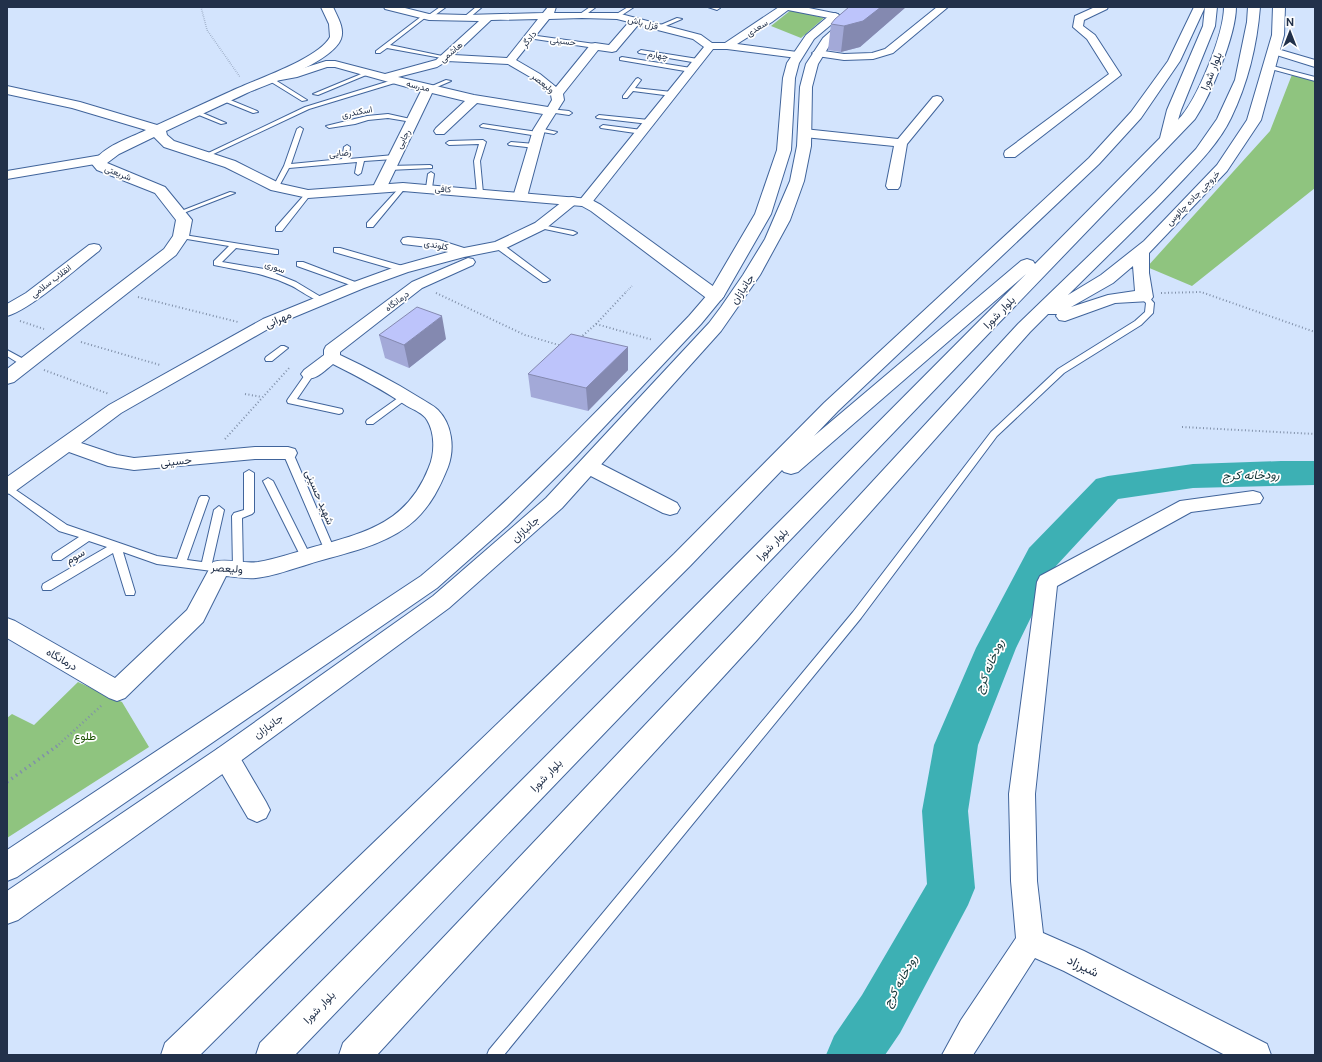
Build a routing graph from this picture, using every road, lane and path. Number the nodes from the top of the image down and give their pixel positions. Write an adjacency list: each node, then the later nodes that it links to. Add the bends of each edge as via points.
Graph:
1 (201, 7): 53 (path, via 207,30)
2 (327, 7): 47 (main road, شریعتی, via 336,29 336,36 331,45 321,54)
3 (389, 7): 24 (street, قزل باش)
4 (444, 7): 24 (lane)
5 (479, 7): 25 (lane)
6 (593, 7): 22 (lane)
7 (631, 7): 23 (lane)
8 (711, 7): 19 (lane)
9 (785, 7): 34 (street, سعدی)
10 (789, 7): 21 (street)
11 (865, 7): 38 (main road, جانبازان)
12 (943, 7): 38 (street, via 889,51 874,56)
13 (1103, 7): 86 (street, via 1079,18 1078,27 1091,37 1114,75)
14 (1200, 7): 172 (main road, via 1174,61 1136,115 1094,161 831,407)
15 (1212, 7): 81 (main road, via 1209,26 1174,110)
16 (1230, 7): 81 (main road, بلوار شورا, via 1230,19 1209,81 1190,116)
17 (1254, 7): 133 (main road, via 1241,80 1224,119 1201,152)
18 (1279, 7): 35 (main road, خروجی جاده چالوس, via 1278,35)
19 (717, 8)
20 (549, 11): 22 (street, قزل باش); 26 (street, قزل باش); 30 (street, دادگر)
21 (840, 12): 38 (main road, جانبازان, via 810,37)
22 (582, 15): 23 (street, قزل باش)
23 (617, 16): 28 (street, قزل باش)
24 (427, 17): 25 (street, قزل باش); 31 (lane)
25 (466, 18): 26 (street, قزل باش)
26 (488, 18): 39 (street, هاشمی)
27 (679, 19): 29 (lane)
28 (635, 21): 29 (street, قزل باش); 32 (street, via 612,49)
29 (659, 27): 33 (street, قزل باش, via 697,37)
30 (530, 37): 32 (lane, حسینی); 41 (street, دادگر)
31 (388, 46): 36 (lane); 39 (lane)
32 (595, 46): 57 (street)
33 (710, 46): 34 (street); 43 (street)
34 (727, 46): 38 (street)
35 (1274, 51): 42 (street); 44 (main road, خروجی جاده چالوس)
36 (378, 52)
37 (641, 52): 43 (lane)
38 (807, 54): 79 (main road, جانبازان, via 810,66 806,81); 129 (main road, جانبازان, via 793,63 789,78 784,150 763,214)
39 (445, 58): 41 (street, ولیعصر); 46 (street, هاشمی, via 433,66)
40 (622, 59): 43 (lane, چهارم)
41 (510, 61): 57 (street, ولیعصر, via 536,76)
42 (1315, 64)
43 (695, 65): 58 (street)
44 (1269, 67): 48 (lane); 117 (main road, خروجی جاده چالوس, via 1254,120 1222,168)
45 (368, 73): 46 (street, مدرسه); 47 (street, مدرسه, via 326,64 293,75); 56 (lane)
46 (383, 78): 50 (street, مدرسه)
47 (270, 79): 53 (main road, شریعتی); 62 (lane)
48 (1315, 79)
49 (638, 80): 54 (lane)
50 (396, 81): 52 (street, مدرسه); 87 (lane, via 307,108)
51 (448, 81): 52 (lane)
52 (428, 86): 60 (street, مدرسه); 69 (street, رجایی)
53 (248, 88): 61 (main road, شریعتی)
54 (632, 89): 58 (lane); 59 (lane)
55 (7, 90): 76 (main road, via 75,105)
56 (316, 94)
57 (557, 94): 64 (street, ولیعصر, via 558,100)
58 (672, 94): 74 (street)
59 (625, 97)
60 (474, 99): 64 (street, مدرسه); 77 (street)
61 (223, 100): 65 (main road, شریعتی); 66 (lane)
62 (304, 100)
63 (937, 100): 83 (street)
64 (550, 111): 67 (lane, مدرسه); 80 (street, ولیعصر)
65 (196, 112): 70 (lane); 76 (main road, شریعتی)
66 (255, 112)
67 (569, 114)
68 (599, 117): 74 (lane)
69 (412, 120): 71 (lane, اسکندری, via 388,116); 91 (street, رجایی)
70 (222, 123)
71 (329, 126)
72 (484, 126): 80 (lane)
73 (603, 127): 74 (lane)
74 (645, 127): 104 (street)
75 (300, 129): 92 (lane)
76 (158, 130): 87 (main road, کافی, via 169,144); 88 (main road, شریعتی)
77 (440, 130)
78 (554, 132): 80 (lane)
79 (804, 133): 83 (street); 129 (main road, جانبازان, via 804,147 797,180 784,216 757,268)
80 (537, 137): 84 (lane); 103 (street, ولیعصر)
81 (1167, 139): 105 (main road, بلوار شورا)
82 (449, 143): 101 (lane, via 483,142 477,161)
83 (901, 143): 96 (street)
84 (511, 144)
85 (347, 147): 90 (lane)
86 (1010, 154)
87 (205, 156): 97 (main road, کافی, via 230,164)
88 (102, 159): 94 (street); 106 (main road, شریعتی, via 102,167 160,190)
89 (362, 160): 90 (lane, رضایی); 91 (lane, رضایی); 93 (lane)
90 (345, 161): 92 (lane, رضایی)
91 (391, 162): 95 (lane, رضایی); 99 (street, رجایی)
92 (287, 166): 97 (lane)
93 (358, 173)
94 (7, 175)
95 (430, 176): 98 (main road, کافی); 101 (main road, کافی)
96 (892, 186)
97 (276, 187): 102 (main road, کافی)
98 (403, 187): 99 (main road, کافی); 107 (lane)
99 (378, 189): 102 (main road, کافی)
100 (232, 193): 106 (lane)
101 (480, 193): 103 (main road, کافی)
102 (308, 194): 109 (lane)
103 (520, 197): 104 (main road, کافی)
104 (578, 202): 108 (street, مهرانی); 129 (main road, کافی, via 596,208)
105 (1101, 208): 172 (main road, via 1032,261); 186 (main road, بلوار شورا)
106 (179, 213): 111 (main road, شریعتی, via 184,220)
107 (370, 225)
108 (540, 226): 110 (lane); 114 (street, مهرانی)
109 (279, 229)
110 (573, 233)
111 (182, 236): 113 (lane, سوری); 126 (main road, via 170,252)
112 (408, 241): 119 (street, کلوندی, via 439,244)
113 (235, 245): 118 (lane, سوری); 128 (lane, سوری, via 217,263 261,272 293,284)
114 (499, 246): 119 (street, مهرانی); 122 (lane); 124 (street, درمانگاه)
115 (94, 248): 130 (street, انقلاب سلامی)
116 (337, 250): 121 (lane)
117 (1141, 250): 127 (main road); 133 (main road, خروجی جاده چالوس, via 1107,279)
118 (275, 252)
119 (463, 253): 121 (street, مهرانی)
120 (300, 264): 123 (lane)
121 (403, 269): 123 (street, مهرانی)
122 (546, 280)
123 (359, 285): 128 (street, مهرانی)
124 (417, 285): 139 (path, via 525,335); 141 (street, درمانگاه, via 332,350)
125 (632, 286): 131 (path)
126 (119, 292): 132 (path); 135 (main road)
127 (1143, 292): 133 (main road, via 1122,296); 134 (path, via 1201,292); 188 (lane, via 1150,303 1148,313 1138,323 1061,371 994,434 857,615)
128 (322, 300): 132 (street, مهرانی)
129 (723, 301): 137 (main road, جانبازان, via 695,320); 159 (main road, جانبازان, via 715,327)
130 (10, 315): 135 (path)
131 (596, 324): 136 (path); 137 (path)
132 (260, 327): 145 (street, مهرانی)
133 (1024, 328): 187 (main road, via 748,633)
134 (1315, 332)
135 (63, 336): 143 (main road); 145 (path)
136 (580, 338)
137 (671, 345): 182 (main road, جانبازان, via 534,488 430,582)
138 (284, 348): 142 (lane)
139 (569, 348)
140 (7, 353): 143 (lane)
141 (332, 357): 146 (street, درمانگاه); 149 (street, ولیعصر, via 393,387)
142 (269, 359)
143 (26, 364): 147 (main road); 151 (path)
144 (290, 367): 150 (path)
145 (182, 371): 151 (street, مهرانی)
146 (310, 374): 152 (lane, via 291,401)
147 (7, 378)
148 (245, 394): 150 (path)
149 (405, 396): 153 (lane); 169 (street, ولیعصر, via 432,414 439,427 442,454 436,478 422,501 395,524 377,536)
150 (262, 398): 158 (path)
151 (130, 401): 156 (street, مهرانی)
152 (339, 410)
153 (370, 422)
154 (1182, 427): 155 (path)
155 (1315, 434)
156 (66, 444): 158 (street, حسینی, via 134,464); 162 (street, مهرانی)
157 (288, 453): 158 (street, حسینی); 169 (lane, شهید حسینی)
158 (209, 457)
159 (588, 466): 165 (street); 179 (main road, جانبازان, via 554,503 441,602)
160 (249, 473): 174 (lane, via 249,512 237,516)
161 (268, 482): 171 (lane)
162 (7, 487): 167 (lane, ولیعصر, via 63,528)
163 (204, 498): 173 (lane)
164 (1253, 498): 184 (street, via 1187,506 1047,582 1022,794 1024,881)
165 (670, 508)
166 (219, 510): 174 (lane)
167 (89, 536): 168 (lane, ولیعصر); 170 (lane)
168 (116, 546): 173 (lane, ولیعصر, via 157,560); 175 (lane, سوم); 176 (lane)
169 (330, 551): 171 (street, ولیعصر)
170 (57, 557)
171 (306, 557): 174 (street, ولیعصر, via 256,570)
172 (682, 560): 185 (main road)
173 (181, 563): 174 (lane, ولیعصر)
174 (221, 568): 178 (street, via 195,616)
175 (47, 587)
176 (130, 592)
177 (7, 627): 178 (street, درمانگاه)
178 (117, 691): 180 (path, via 53,750)
179 (226, 757): 181 (street); 183 (main road, جانبازان)
180 (7, 782)
181 (257, 810)
182 (7, 867)
183 (7, 909)
184 (1030, 941): 189 (street); 190 (street, شیرزاد)
185 (177, 1055)
186 (272, 1055)
187 (354, 1055)
188 (494, 1055)
189 (957, 1055)
190 (1256, 1055)

